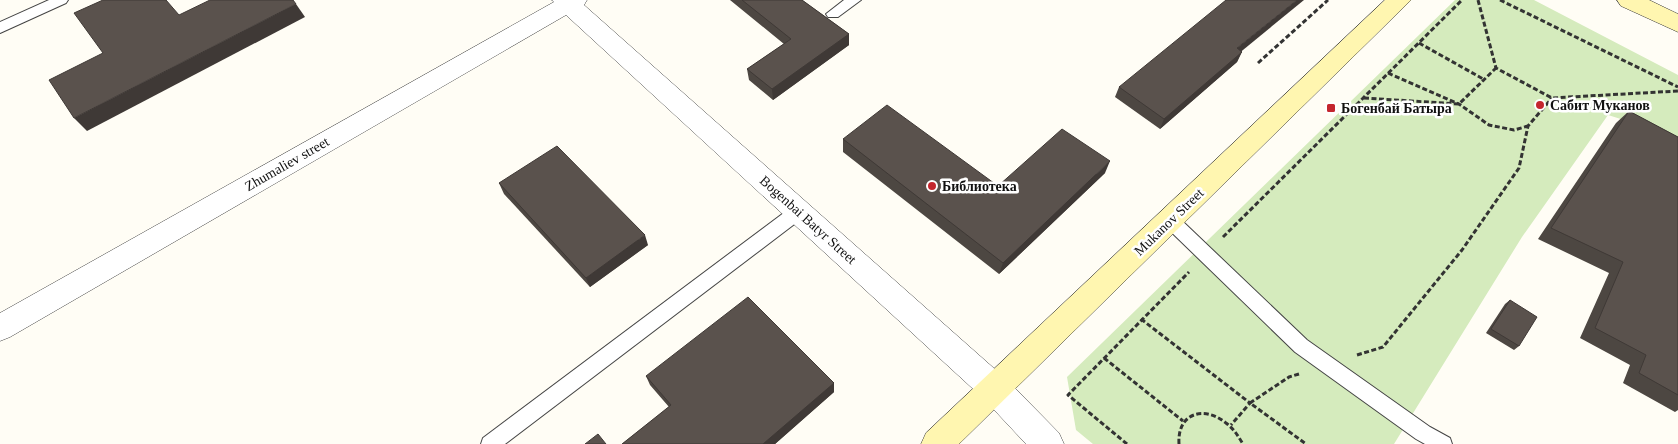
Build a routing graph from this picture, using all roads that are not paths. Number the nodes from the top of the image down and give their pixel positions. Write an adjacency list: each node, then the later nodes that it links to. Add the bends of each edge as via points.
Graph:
1 (60, 0): 8 (lane)
2 (854, 0): 6 (lane)
3 (1399, 0): 10 (main road, Mukanov Street)
4 (1629, 0): 7 (main road)
5 (569, 1): 9 (street, Bogenbai Batyr Street); 11 (street, Zhumaliev street)
6 (833, 14)
7 (1678, 24)
8 (0, 28)
9 (799, 211): 12 (street, Bogenbai Batyr Street); 13 (lane)
10 (1170, 221): 12 (main road, Mukanov Street); 16 (lane, via 1301,346)
11 (0, 328)
12 (995, 389): 14 (main road, Mukanov Street); 15 (street, Bogenbai Batyr Street)
13 (490, 444)
14 (937, 444)
15 (1048, 444)
16 (1443, 444)

